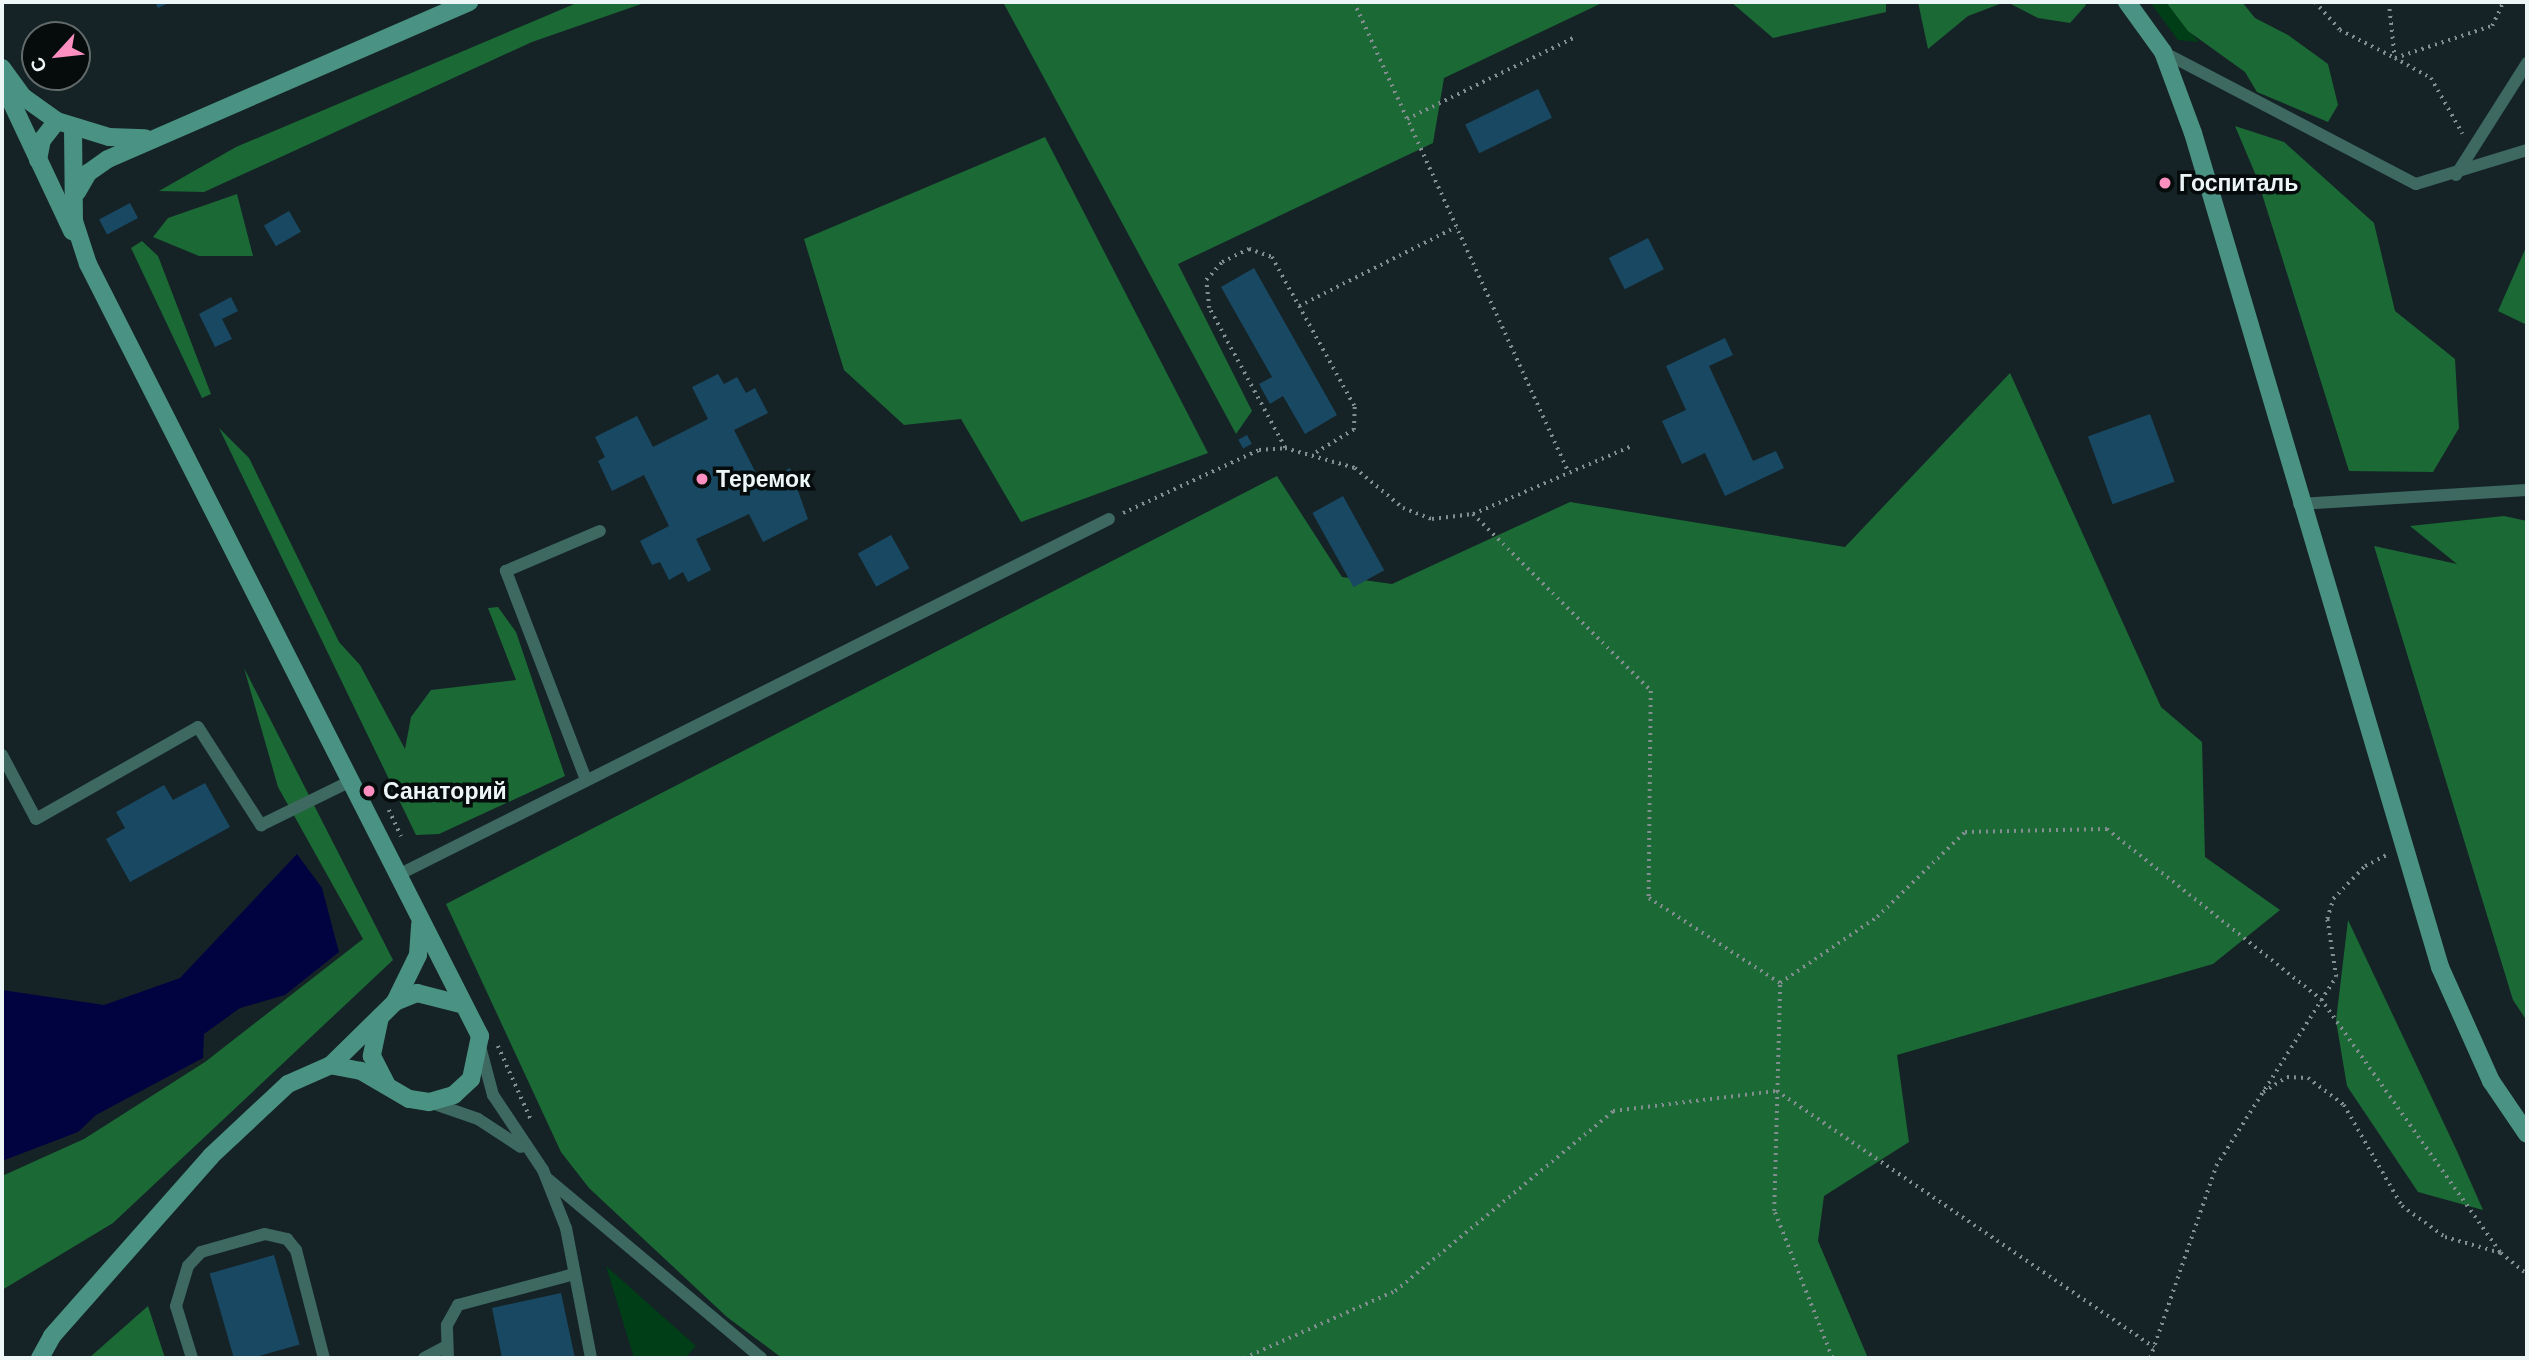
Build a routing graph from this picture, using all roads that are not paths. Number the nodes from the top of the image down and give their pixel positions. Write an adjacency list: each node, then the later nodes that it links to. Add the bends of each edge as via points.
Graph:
1 (469, 2): 8 (street)
2 (2127, 2): 3 (street)
3 (2163, 52): 11 (lane, via 2380,169 2416,184); 15 (street, via 2193,133)
4 (2527, 63): 11 (lane)
5 (2, 68): 7 (street, via 22,96)
6 (2, 82): 10 (street)
7 (65, 125): 8 (street, via 130,139); 10 (street, via 42,140); 12 (street)
8 (166, 136): 12 (street, via 96,166 81,183)
9 (2527, 150): 11 (lane)
10 (38, 160): 13 (street)
11 (2456, 175)
12 (74, 208): 13 (street)
13 (85, 258): 20 (street)
14 (2527, 490): 15 (lane)
15 (2299, 504): 30 (street, via 2440,967 2491,1081)
16 (1109, 519): 19 (lane)
17 (600, 531): 19 (lane, via 506,571)
18 (2, 755): 20 (lane, via 36,819 198,727 261,825)
19 (585, 777): 21 (lane)
20 (353, 780): 21 (street)
21 (398, 875): 22 (street)
22 (419, 924): 23 (street, via 418,955); 24 (street)
23 (395, 1002): 24 (street, via 417,993); 25 (street)
24 (460, 1004): 26 (street, via 474,1019)
25 (381, 1017): 27 (street); 28 (street, via 372,1056)
26 (481, 1050): 29 (street, via 471,1079 454,1095); 31 (lane, via 493,1094)
27 (331, 1065): 28 (street); 35 (street, via 288,1084 211,1156 52,1336)
28 (387, 1085): 29 (street)
29 (429, 1102): 31 (lane, via 478,1119)
30 (2527, 1134)
31 (524, 1149): 32 (lane)
32 (545, 1176): 33 (lane, via 566,1228); 40 (lane)
33 (570, 1275): 34 (lane, via 458,1305 447,1325); 39 (lane)
34 (446, 1353): 38 (lane)
35 (40, 1358)
36 (192, 1358): 37 (lane, via 176,1306 188,1266 201,1252 265,1234 287,1239 296,1250)
37 (324, 1358)
38 (424, 1358)
39 (591, 1358)
40 (761, 1358)

